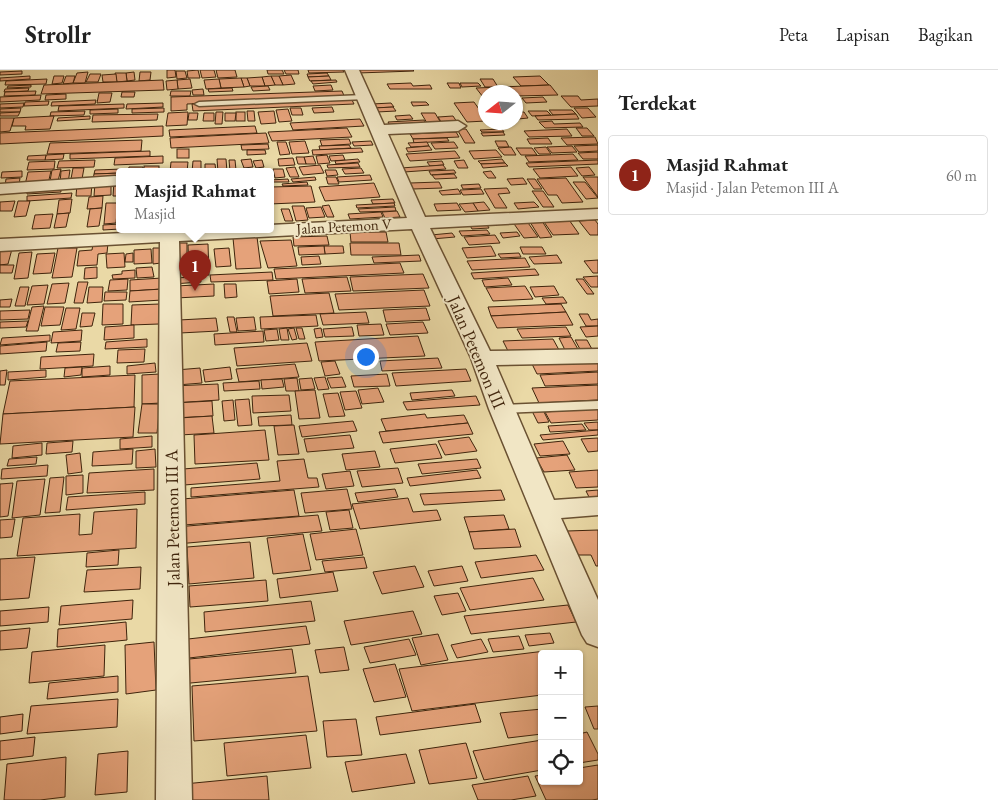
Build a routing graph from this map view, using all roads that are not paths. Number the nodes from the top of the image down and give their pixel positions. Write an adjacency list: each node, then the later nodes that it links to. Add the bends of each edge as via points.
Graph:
1 (352, 70): 2 (street, Jalan Petemon III)
2 (363, 97): 3 (lane); 5 (street, Jalan Petemon III)
3 (199, 104)
4 (458, 126): 5 (street)
5 (378, 130): 9 (street, Jalan Petemon III)
6 (115, 180): 7 (street)
7 (0, 189)
8 (598, 214): 9 (street, Jalan Petemon V)
9 (418, 222): 10 (street, Jalan Petemon V); 15 (street, Jalan Petemon III)
10 (274, 231)
11 (235, 233): 12 (street, Jalan Petemon V)
12 (169, 237): 13 (street, Jalan Petemon V); 21 (street, Jalan Petemon III A)
13 (0, 245)
14 (598, 356): 15 (street)
15 (482, 358): 17 (street, Jalan Petemon III)
16 (598, 405): 17 (lane)
17 (501, 409): 19 (street, Jalan Petemon III)
18 (598, 506): 19 (street)
19 (544, 510): 20 (street, Jalan Petemon III)
20 (598, 636)
21 (174, 800)

